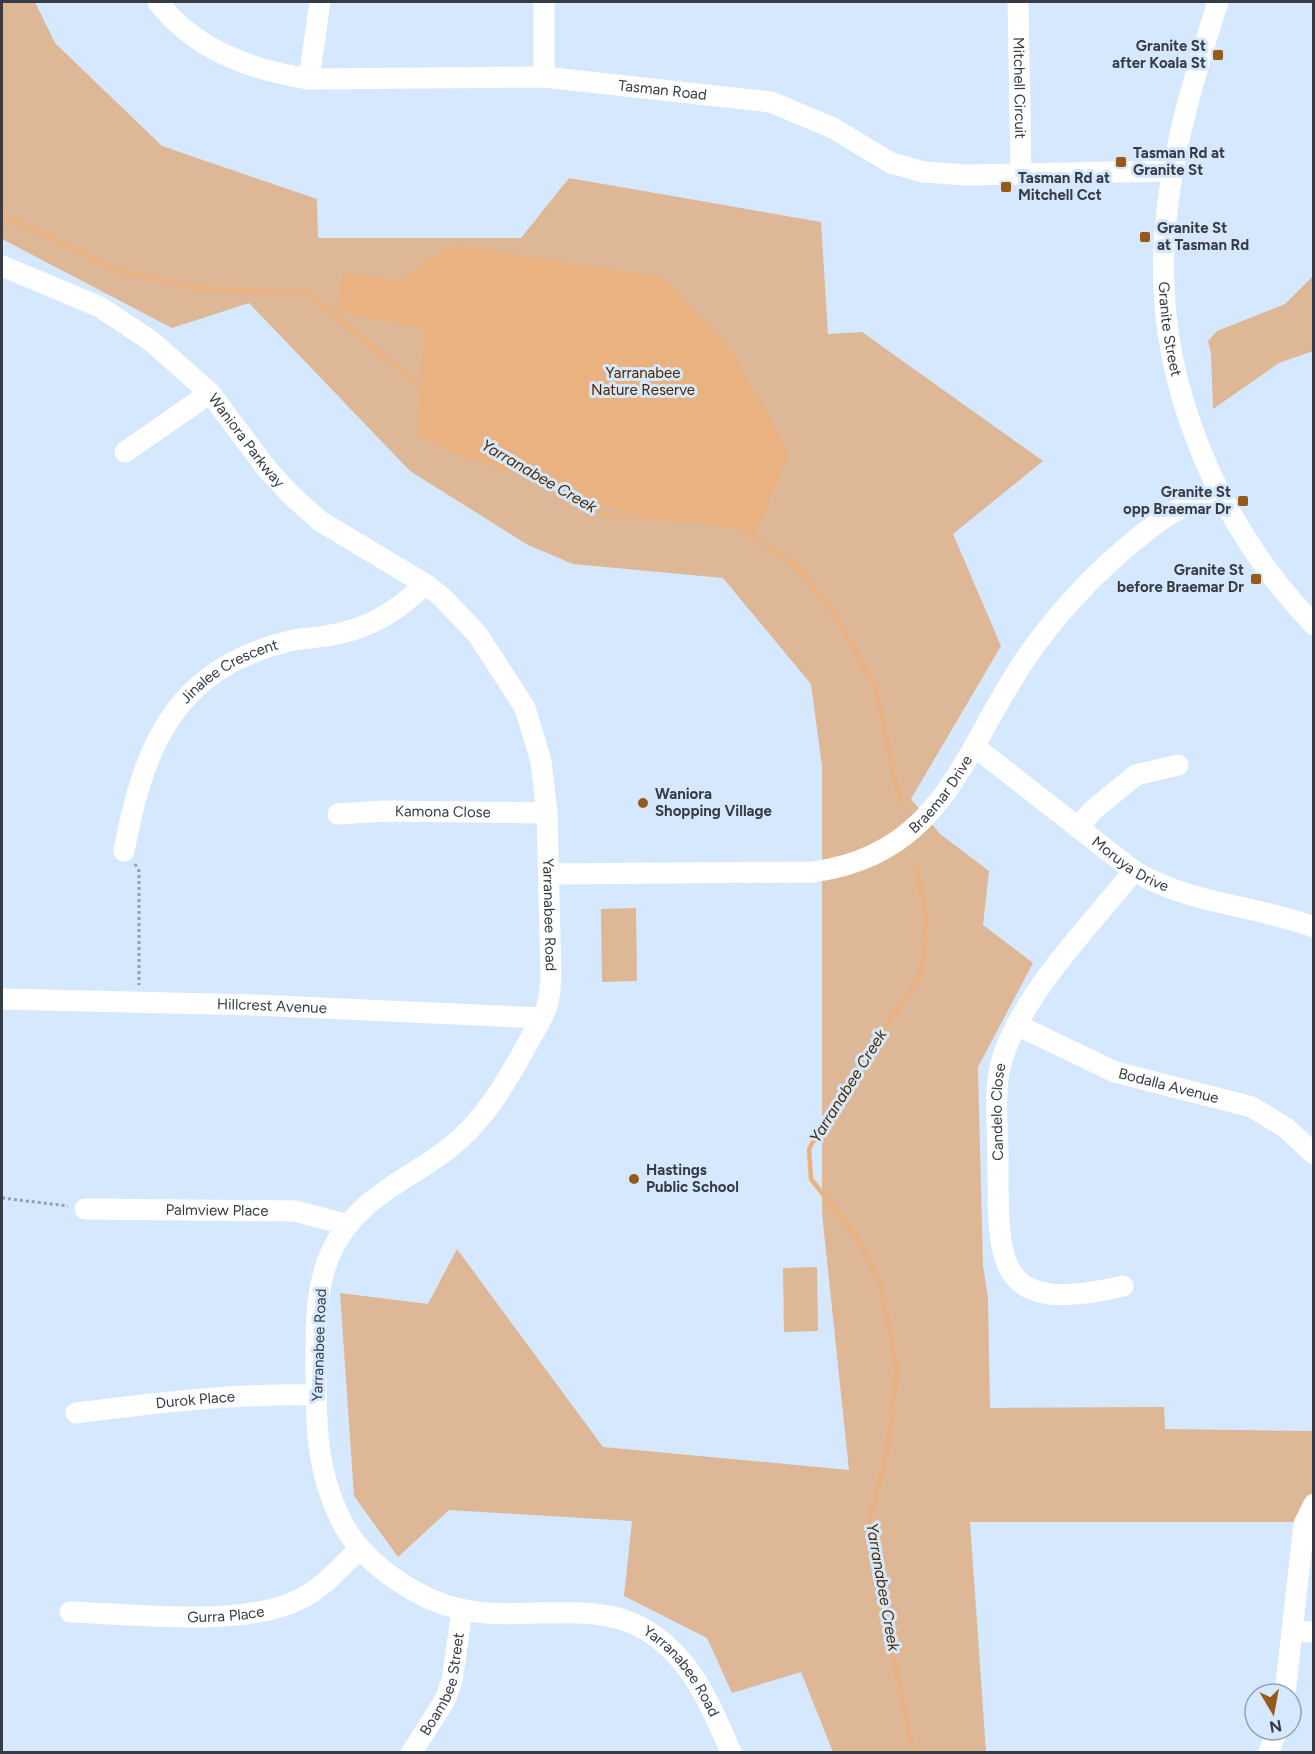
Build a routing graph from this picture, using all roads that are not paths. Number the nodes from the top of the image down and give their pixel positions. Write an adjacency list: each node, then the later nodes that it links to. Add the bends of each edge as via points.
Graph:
1 (158, 2): 7 (street, Tasman Road, via 187,33 217,52 260,69)
2 (320, 2): 7 (street)
3 (544, 2): 6 (street)
4 (1018, 2): 9 (street, Mitchell Circuit)
5 (1218, 2): 8 (street, Granite Street, via 1197,69)
6 (544, 77): 7 (street, Tasman Road); 9 (street, Tasman Road, via 771,102 833,128 906,168 966,175)
7 (309, 79)
8 (1173, 171): 9 (street, Tasman Road); 13 (street, Granite Street, via 1165,233 1169,331 1180,387)
9 (1021, 174)
10 (2, 266): 11 (street, Waniora Parkway, via 100,307 151,341)
11 (210, 393): 12 (street); 14 (street, Waniora Parkway, via 291,495 320,520)
12 (125, 452)
13 (1217, 489): 15 (street, Granite Street, via 1247,539); 17 (street, Braemar Drive, via 1163,519 1089,583 1032,650)
14 (425, 584): 16 (street, Waniora Parkway); 22 (street, Jinalee Crescent, via 381,620 351,631 296,639 242,657 196,689 160,731 133,802)
15 (1314, 625)
16 (478, 635): 19 (street, Yarranabee Road, via 525,708 542,761)
17 (975, 747): 21 (street, Moruya Drive); 24 (street, Braemar Drive, via 937,805 922,820 884,851 840,868 771,874)
18 (1178, 765): 21 (street, via 1136,775 1093,810)
19 (548, 813): 20 (street, Kamona Close); 24 (street, Yarranabee Road)
20 (338, 814)
21 (1078, 828): 23 (street, Moruya Drive)
22 (124, 851)
23 (1134, 871): 25 (street, Moruya Drive, via 1179,893); 28 (street, Candelo Close, via 1032,997)
24 (550, 874): 27 (street, Yarranabee Road, via 551,978)
25 (1314, 927)
26 (2, 999): 27 (street, Hillcrest Avenue)
27 (542, 1018): 31 (street, Yarranabee Road, via 508,1079 470,1130 448,1149 376,1195)
28 (1017, 1025): 29 (street, Bodalla Avenue, via 1115,1072 1252,1107 1287,1128); 32 (street, Candelo Close, via 1000,1070 998,1235 1002,1255 1009,1271 1038,1292 1078,1295)
29 (1314, 1154)
30 (85, 1209): 31 (street, Palmview Place, via 295,1211)
31 (348, 1225): 33 (street, Yarranabee Road, via 333,1247 320,1283)
32 (1124, 1286)
33 (316, 1395): 34 (street, Durok Place, via 210,1396); 36 (street, Yarranabee Road, via 323,1478 346,1531)
34 (76, 1413)
35 (1314, 1504): 39 (street, via 1304,1524)
36 (359, 1549): 37 (street, Yarranabee Road, via 411,1589 432,1601); 38 (street, Gurra Place, via 302,1599 269,1612 230,1616)
37 (462, 1610): 42 (street, Boambee Street, via 446,1700); 43 (street, Yarranabee Road, via 602,1615 646,1630 683,1662 700,1685)
38 (70, 1612)
39 (1292, 1631): 40 (street); 41 (street)
40 (1314, 1632)
41 (1286, 1682)
42 (412, 1752)
43 (731, 1752)

